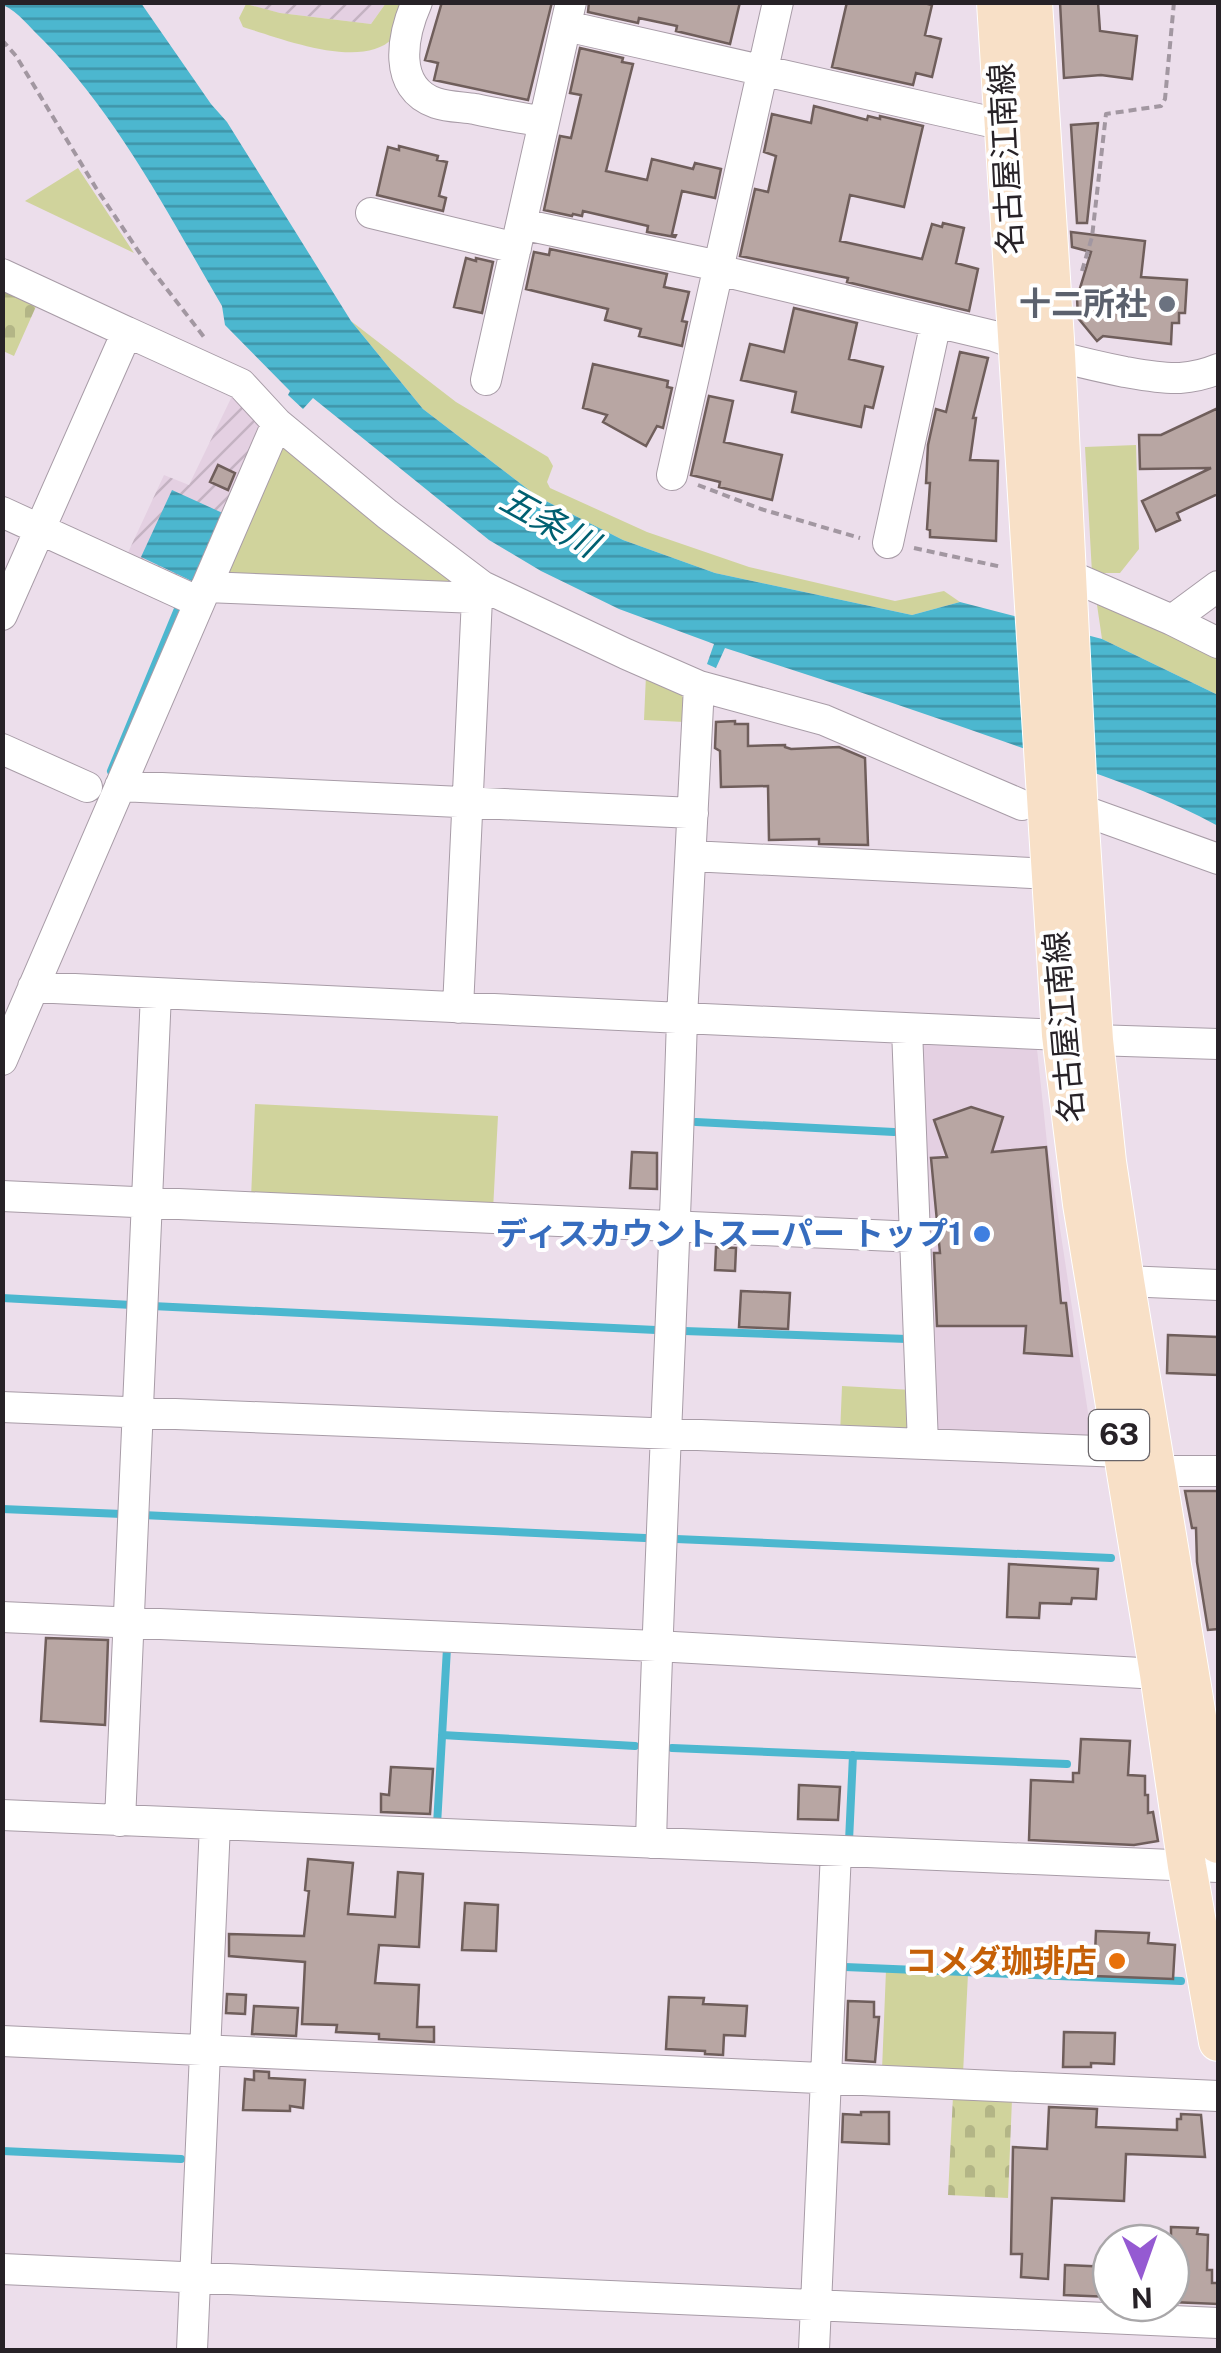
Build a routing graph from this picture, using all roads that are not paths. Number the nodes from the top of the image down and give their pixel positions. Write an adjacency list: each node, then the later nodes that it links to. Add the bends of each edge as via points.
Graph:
1 (417, 2): 7 (street, via 404,50 404,74 414,90 434,102)
2 (778, 2): 6 (street)
3 (996, 2): 8 (main road, 名古屋江南線 / 63)
4 (1033, 2): 16 (main road, 名古屋江南線 / 63)
5 (569, 14): 6 (street); 7 (street)
6 (762, 70): 8 (street); 11 (street)
7 (544, 122): 10 (street)
8 (1004, 125): 15 (main road, 名古屋江南線 / 63)
9 (371, 213): 10 (street)
10 (518, 236): 11 (street); 18 (street)
11 (718, 268): 13 (street); 20 (street)
12 (2, 274): 14 (street)
13 (936, 322): 15 (street); 23 (street)
14 (127, 332): 19 (street, via 241,384); 22 (street)
15 (1017, 344): 16 (street); 24 (main road, 名古屋江南線 / 63)
16 (1056, 355): 17 (street, via 1145,376 1177,378); 24 (main road, 名古屋江南線 / 63)
17 (1218, 369)
18 (486, 380)
19 (276, 423): 26 (street); 27 (street)
20 (672, 475)
21 (2, 512): 22 (street)
22 (40, 530): 27 (street); 28 (street)
23 (888, 543)
24 (1050, 584): 29 (street); 36 (main road, 名古屋江南線 / 63)
25 (1218, 586): 29 (street)
26 (480, 592): 27 (street); 31 (street); 35 (street)
27 (194, 594): 34 (street)
28 (2, 615)
29 (1172, 620): 30 (street)
30 (1218, 643)
31 (699, 686): 36 (street, via 824,720); 37 (street)
32 (2, 748): 33 (street)
33 (86, 786)
34 (120, 786): 35 (street); 42 (street)
35 (468, 803): 37 (street); 44 (street)
36 (1065, 805): 39 (street); 40 (street); 41 (main road, 名古屋江南線 / 63); 47 (main road, 名古屋江南線 / 63)
37 (693, 813): 38 (street)
38 (691, 856): 41 (street); 45 (street)
39 (1218, 859)
40 (1218, 872)
41 (1051, 874): 47 (main road, 名古屋江南線 / 63)
42 (21, 991): 43 (street); 49 (street)
43 (156, 993): 44 (street); 51 (street)
44 (458, 1008): 45 (street)
45 (682, 1018): 46 (street); 52 (street)
46 (907, 1029): 47 (street); 53 (street)
47 (1077, 1037): 48 (street); 54 (main road, 名古屋江南線 / 63, via 1107,1162); 60 (main road, 名古屋江南線 / 63, via 1082,1204)
48 (1218, 1044)
49 (2, 1060)
50 (2, 1196): 51 (street)
51 (148, 1203): 52 (street); 57 (street)
52 (676, 1227): 53 (street); 58 (street)
53 (916, 1237): 59 (street)
54 (1125, 1281): 55 (street); 61 (main road, 名古屋江南線 / 63)
55 (1218, 1285)
56 (2, 1407): 57 (street)
57 (138, 1414): 58 (street); 64 (street)
58 (665, 1434): 59 (street); 65 (street)
59 (924, 1444): 60 (street)
60 (1122, 1452): 66 (main road, 名古屋江南線 / 63)
61 (1156, 1471): 62 (street); 66 (main road, 名古屋江南線 / 63)
62 (1218, 1472)
63 (2, 1617): 64 (street)
64 (129, 1624): 65 (street); 68 (street)
65 (656, 1646): 66 (street); 70 (street)
66 (1189, 1673): 71 (main road, 名古屋江南線 / 63); 73 (main road, 名古屋江南線 / 63)
67 (2, 1816): 68 (street)
68 (120, 1820): 69 (street)
69 (215, 1824): 70 (street); 76 (street)
70 (650, 1843): 72 (street)
71 (1218, 1844)
72 (836, 1851): 73 (street); 77 (street)
73 (1203, 1866): 75 (main road, 名古屋江南線 / 63)
74 (2, 2041): 76 (street)
75 (1218, 2042)
76 (205, 2050): 77 (street); 80 (street)
77 (826, 2078): 78 (street); 81 (street)
78 (1218, 2096)
79 (2, 2269): 80 (street)
80 (195, 2278): 81 (street); 83 (street)
81 (816, 2306): 82 (street); 84 (street)
82 (1218, 2323)
83 (192, 2350)
84 (814, 2350)

